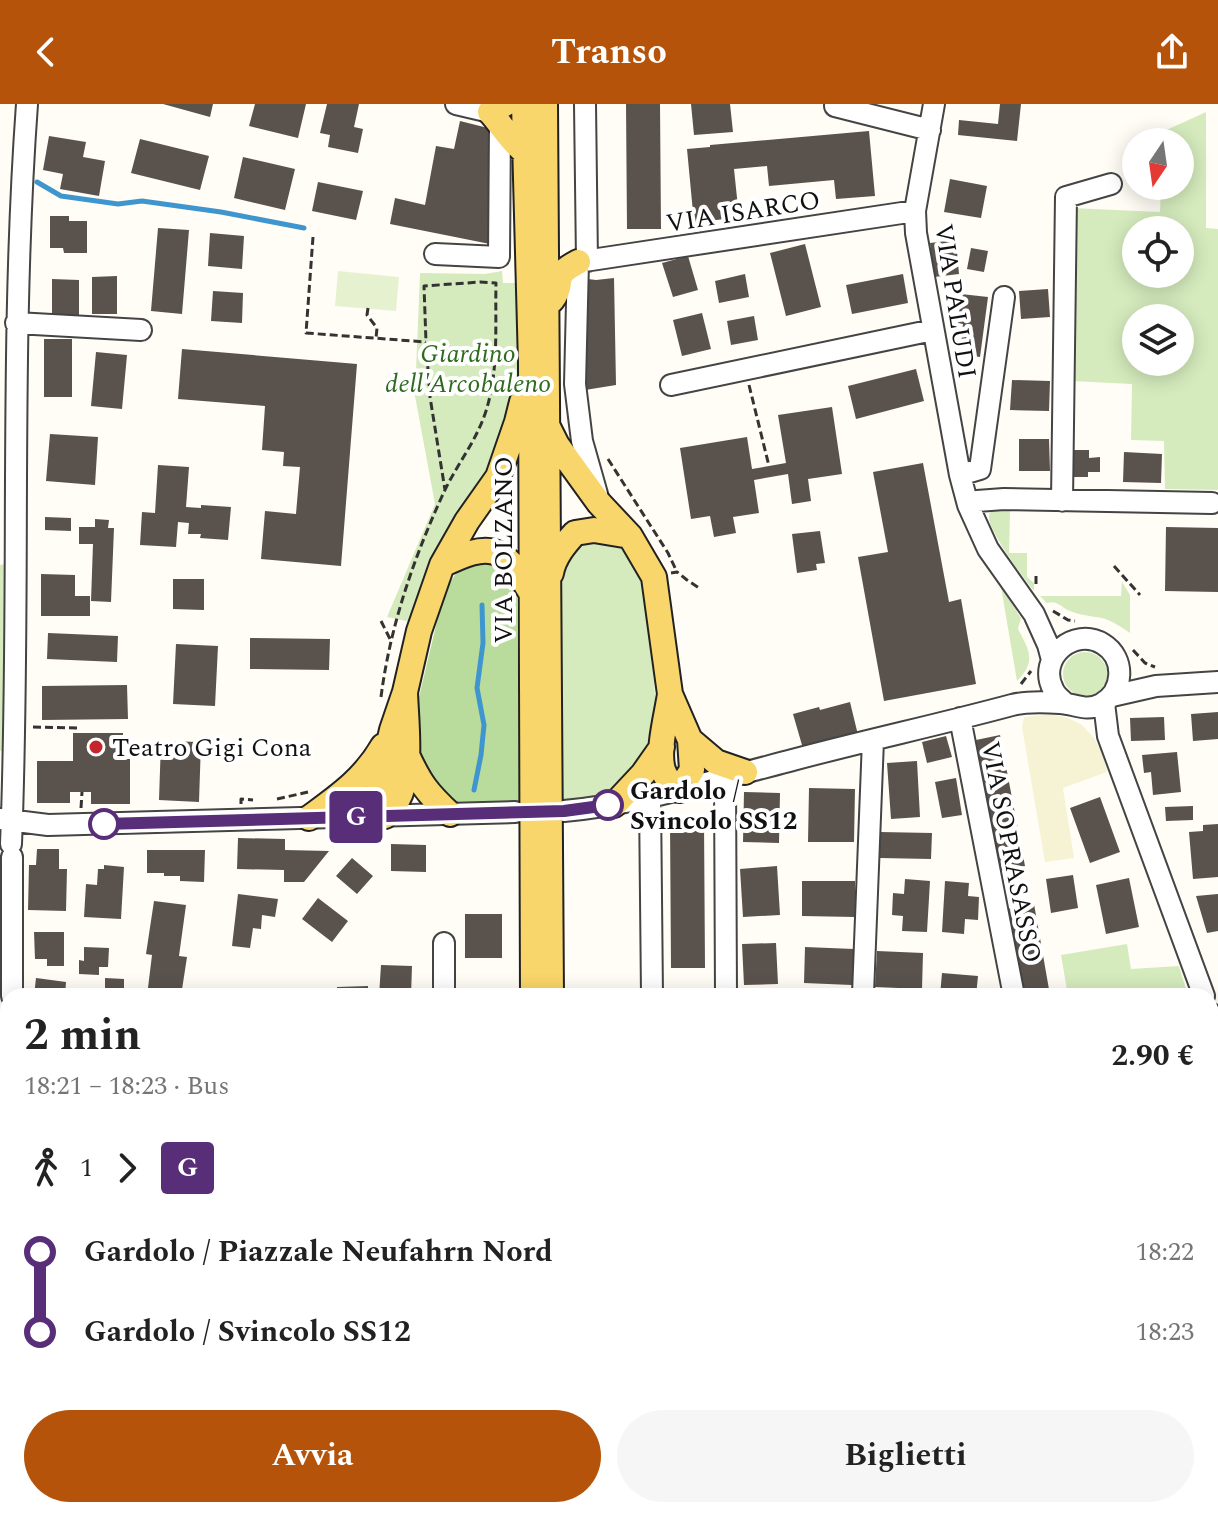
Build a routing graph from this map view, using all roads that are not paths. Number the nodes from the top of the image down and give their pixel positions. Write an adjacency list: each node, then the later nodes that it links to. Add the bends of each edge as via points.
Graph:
1 (27, 104): 13 (street)
2 (456, 104): 8 (street)
3 (524, 104): 10 (main road, VIA BOLZANO)
4 (545, 104): 14 (main road, VIA BOLZANO)
5 (585, 104): 16 (street)
6 (934, 104): 9 (street, VIA PALUDI)
7 (835, 106): 9 (street)
8 (498, 113): 10 (main road, via 513,143); 15 (street, via 499,257)
9 (930, 130): 12 (street, VIA PALUDI)
10 (525, 152): 22 (main road, VIA BOLZANO)
11 (1111, 184): 27 (street, via 1066,197)
12 (915, 211): 16 (street, VIA ISARCO); 21 (street, VIA PALUDI)
13 (10, 216): 19 (street)
14 (546, 232): 16 (main road, via 565,260); 18 (main road, VIA BOLZANO)
15 (435, 254)
16 (583, 262): 18 (main road, via 560,275 558,292); 28 (street, via 575,384 582,441)
17 (1004, 297): 25 (street, via 980,469)
18 (546, 308): 24 (main road, VIA BOLZANO)
19 (16, 323): 20 (street); 26 (street)
20 (141, 330)
21 (933, 330): 23 (street); 25 (street, VIA PALUDI)
22 (531, 364): 33 (main road, via 498,477); 34 (main road, VIA BOLZANO)
23 (671, 385)
24 (547, 427): 28 (main road); 34 (main road, VIA BOLZANO)
25 (960, 475): 30 (street, VIA PALUDI)
26 (8, 498): 32 (street)
27 (1062, 501): 29 (street); 30 (street, via 1004,499)
28 (599, 503): 31 (main road)
29 (1212, 503)
30 (968, 505): 35 (street, VIA PALUDI, via 988,549)
31 (630, 536): 34 (main road, via 594,530 575,533); 42 (main road, via 654,577)
32 (7, 554): 53 (street)
33 (442, 565): 34 (main road, via 469,552 501,554); 41 (main road)
34 (539, 593): 73 (main road, VIA BOLZANO); 74 (main road, VIA BOLZANO)
35 (1034, 614): 36 (street, VIA PALUDI); 38 (street, VIA PALUDI, via 1048,645)
36 (1082, 638): 37 (street, via 1104,644); 38 (street, VIA SOPRASASSO, via 1064,645)
37 (1118, 662): 40 (street); 44 (street, via 1118,685)
38 (1045, 667): 43 (street, VIA SOPRASASSO); 45 (street, via 1051,687)
39 (1218, 682): 40 (street, VIA SOPRASASSO)
40 (1156, 686): 44 (street, VIA SOPRASASSO)
41 (405, 692): 47 (main road); 52 (main road)
42 (670, 694): 49 (main road); 51 (main road)
43 (1019, 694): 45 (street, VIA SOPRASASSO); 46 (street, VIA SOPRASASSO)
44 (1108, 699): 45 (street, VIA SOPRASASSO, via 1094,707); 48 (street)
45 (1074, 706): 48 (street)
46 (960, 718): 50 (street, VIA SOPRASASSO); 78 (street, VIA SOPRASASSO)
47 (392, 730): 62 (main road, via 379,785); 63 (main road, via 373,764)
48 (1108, 736): 79 (street)
49 (690, 740): 54 (main road); 55 (main road, via 692,770)
50 (873, 740): 54 (street, VIA SOPRASASSO); 77 (street)
51 (662, 747): 55 (main road, via 662,768); 58 (main road)
52 (407, 753): 61 (main road, via 418,779); 62 (main road, via 398,801)
53 (13, 764): 56 (street); 64 (street)
54 (735, 775): 55 (street, VIA SOPRASASSO); 76 (street)
55 (679, 790): 57 (street, VIA SOPRASASSO)
56 (0, 794)
57 (650, 799): 58 (street, VIA SOPRASASSO); 75 (street)
58 (614, 805): 59 (street, VIA SOPRASASSO)
59 (564, 811)
60 (515, 812): 61 (street)
61 (450, 814): 62 (street)
62 (385, 816): 63 (street)
63 (309, 818): 65 (street)
64 (4, 822): 65 (street); 66 (street)
65 (48, 825): 66 (street)
66 (12, 850): 67 (street, via 8,872); 70 (street)
67 (0, 880)
68 (0, 916): 70 (street)
69 (444, 943): 72 (street)
70 (12, 954): 71 (street)
71 (12, 988)
72 (444, 988)
73 (533, 988)
74 (551, 988)
75 (652, 988)
76 (726, 988)
77 (863, 988)
78 (1012, 988)
79 (1207, 988)

